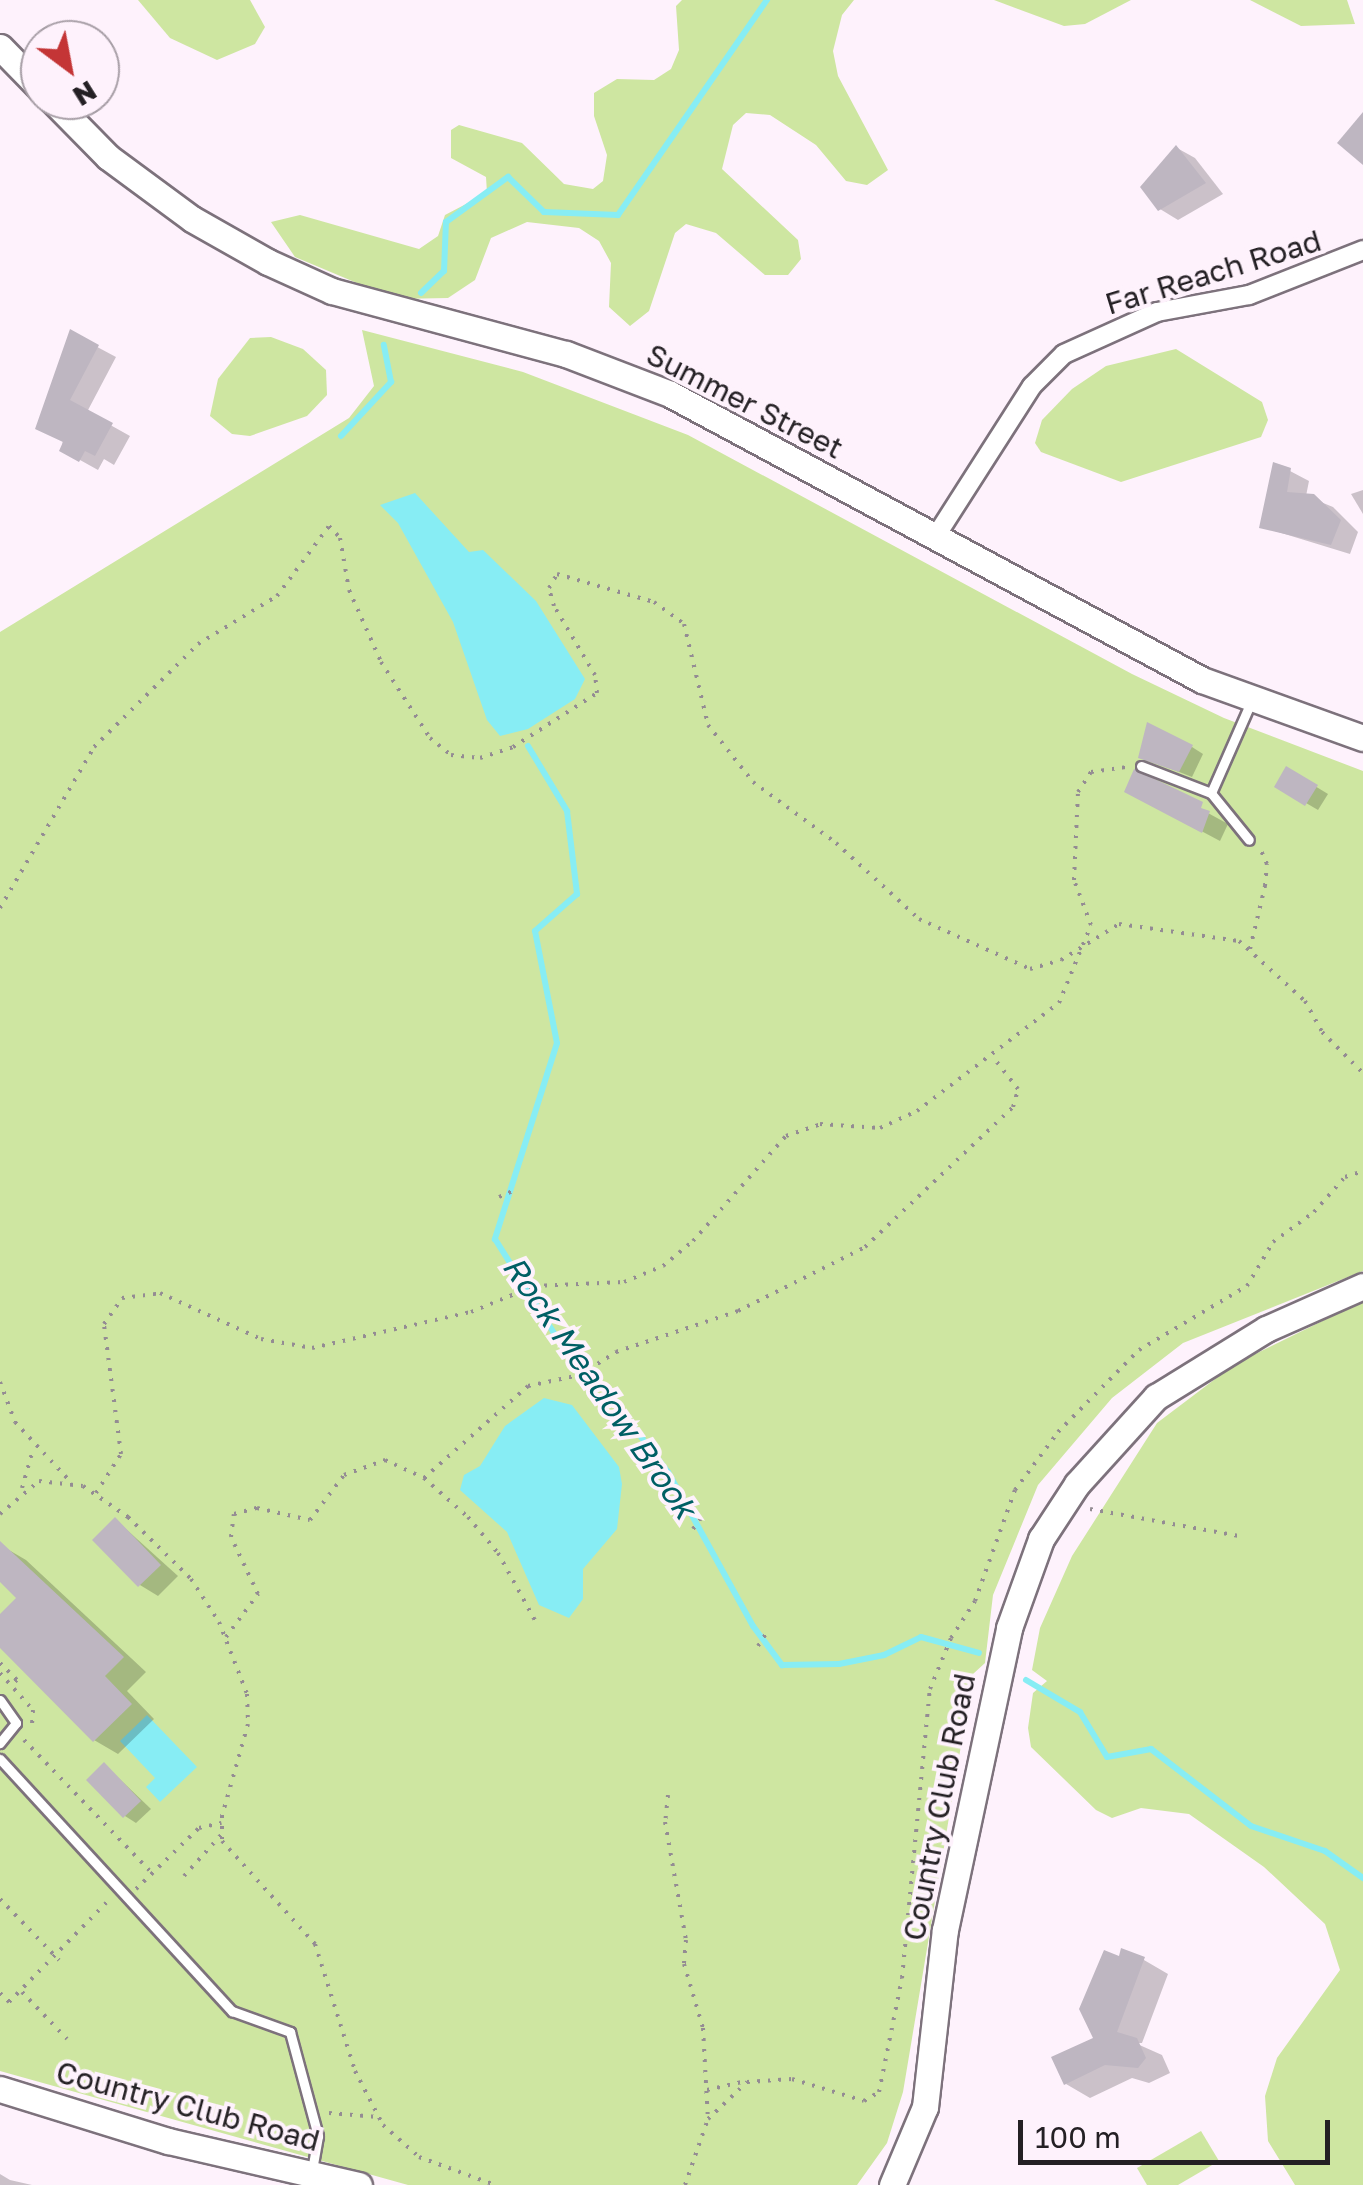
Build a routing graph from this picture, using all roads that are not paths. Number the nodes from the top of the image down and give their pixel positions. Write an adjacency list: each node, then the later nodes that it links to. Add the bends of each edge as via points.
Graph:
1 (0, 47): 2 (main road)
2 (20, 68)
3 (72, 120): 5 (main road, Summer Street, via 108,157 192,219 268,262 332,292 566,354 670,394)
4 (1363, 250): 5 (street, Far Reach Road, via 1250,295 1157,312 1064,354 1032,386)
5 (936, 536): 6 (main road, Summer Street, via 1123,639)
6 (1252, 700): 7 (main road, Summer Street); 9 (lane)
7 (1363, 738)
8 (1141, 766): 9 (lane)
9 (1211, 793): 10 (lane)
10 (1249, 840)
11 (1363, 1286): 18 (main road, Country Club Road, via 1194,1370 1156,1397 1098,1459 1041,1538 1009,1628 945,1930 925,2107)
12 (0, 1700): 13 (lane, via 16,1723)
13 (0, 1742)
14 (0, 1759): 16 (lane, via 232,2011 290,2032 314,2117 318,2148)
15 (0, 2088): 16 (main road, Country Club Road, via 168,2142)
16 (312, 2174): 17 (main road, Country Club Road)
17 (360, 2185)
18 (892, 2185)

